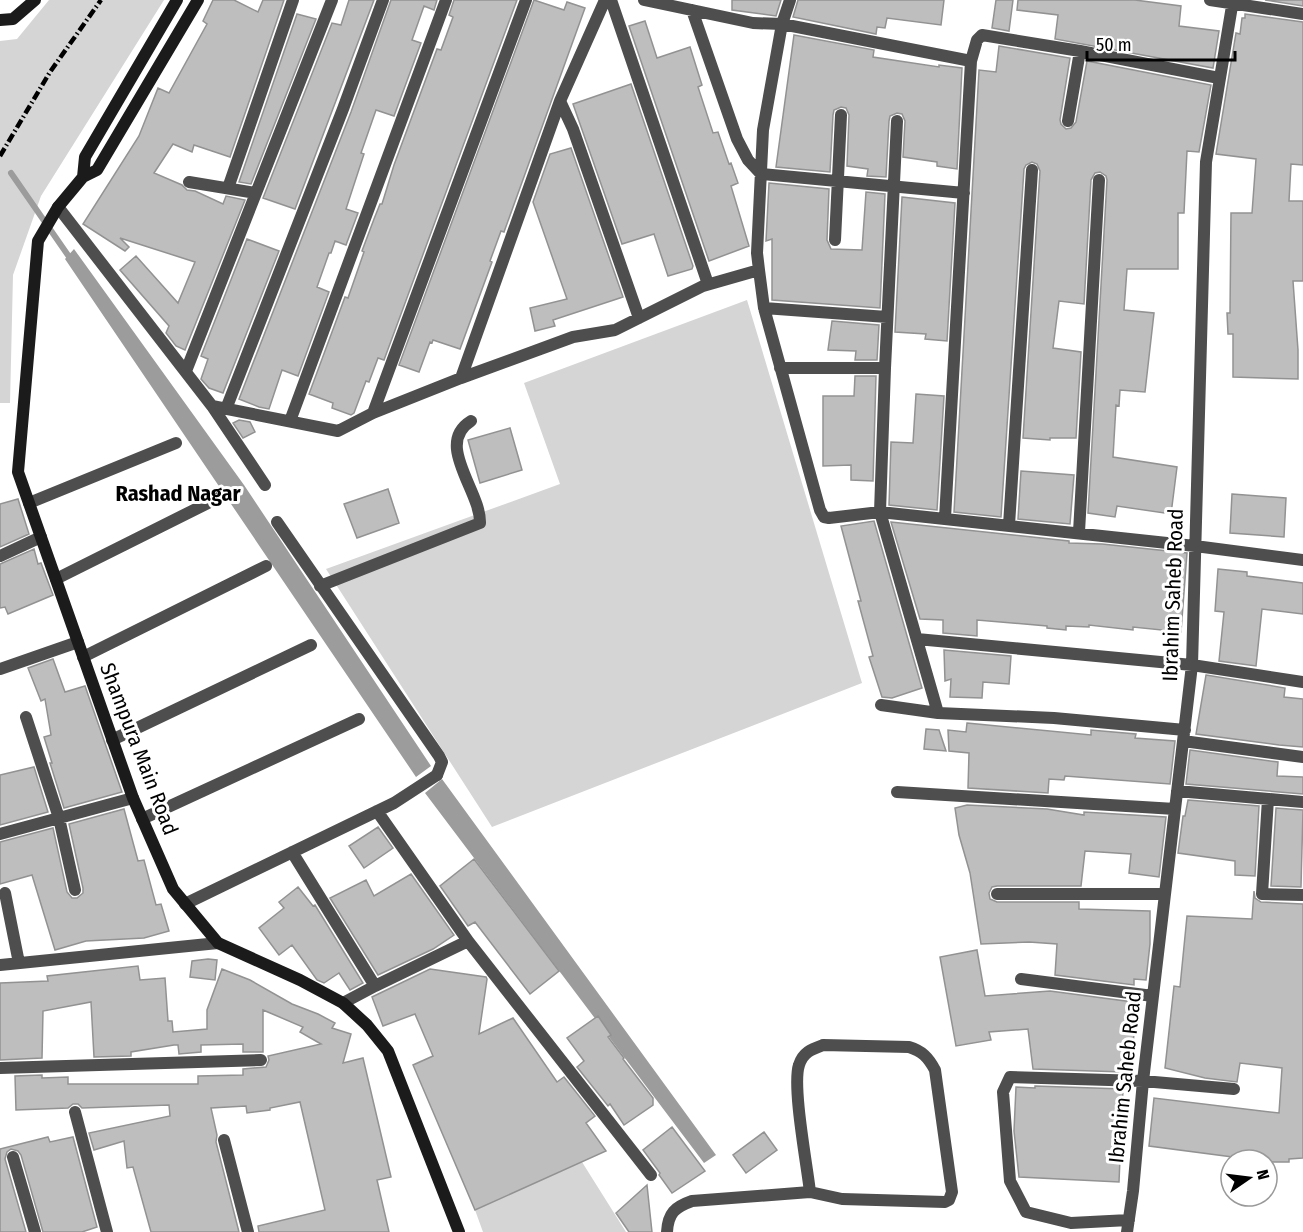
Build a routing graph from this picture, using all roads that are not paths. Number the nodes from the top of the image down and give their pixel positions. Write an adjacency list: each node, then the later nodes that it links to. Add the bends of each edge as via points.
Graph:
1 (35, 0): 17 (street, via 13,19)
2 (177, 0): 28 (street, Shampura Main Road, via 85,157)
3 (198, 0): 28 (street, Shampura Main Road, via 97,170)
4 (293, 0): 33 (street)
5 (332, 0): 34 (street)
6 (383, 0): 48 (street)
7 (446, 0): 50 (street)
8 (526, 0): 49 (street)
9 (605, 0): 22 (street)
10 (611, 0): 39 (street)
11 (644, 0): 15 (street)
12 (790, 0): 18 (street)
13 (1210, 0): 14 (street)
14 (1233, 2): 16 (street); 21 (street, Ibrahim Saheb Road)
15 (692, 10): 18 (street, via 753,23); 27 (street, via 737,139)
16 (1303, 14)
17 (0, 20)
18 (782, 24): 20 (street); 27 (street, via 763,130)
19 (1080, 51): 20 (street, via 982,35); 21 (street); 25 (street)
20 (971, 61): 35 (street)
21 (1219, 78): 62 (street, Ibrahim Saheb Road, via 1206,162)
22 (560, 101): 41 (street); 46 (street)
23 (841, 115): 29 (street)
24 (897, 121): 32 (street)
25 (1068, 121)
26 (1032, 170): 59 (street)
27 (761, 174): 29 (street); 38 (street)
28 (83, 177): 36 (street, Shampura Main Road)
29 (837, 180): 32 (street); 37 (street)
30 (1098, 180): 60 (street)
31 (189, 182): 33 (street)
32 (894, 186): 35 (street); 42 (street)
33 (228, 188): 34 (street)
34 (256, 193): 45 (street)
35 (964, 193): 57 (street)
36 (55, 211): 45 (street); 55 (street, Shampura Main Road, via 39,241 18,472)
37 (835, 240)
38 (759, 270): 39 (street); 40 (street)
39 (708, 284): 41 (street)
40 (764, 308): 42 (street); 43 (street)
41 (639, 318): 46 (street, via 615,330 573,338)
42 (887, 318): 44 (street)
43 (780, 368): 44 (street); 56 (street, via 824,517)
44 (885, 368): 56 (street)
45 (186, 371): 47 (street)
46 (461, 378): 49 (street)
47 (212, 406): 48 (street); 53 (street)
48 (226, 409): 50 (street)
49 (373, 413): 50 (street, via 338,431)
50 (290, 421)
51 (471, 421): 67 (street, via 456,436 458,455 481,521 478,525)
52 (176, 443): 55 (street)
53 (265, 485)
54 (220, 497): 66 (street)
55 (28, 503): 61 (street, Shampura Main Road)
56 (880, 512): 57 (street); 68 (street)
57 (945, 519): 59 (street)
58 (276, 522): 67 (street)
59 (1009, 525): 60 (street)
60 (1079, 532): 62 (street)
61 (41, 537): 63 (street); 66 (street, Shampura Main Road)
62 (1195, 546): 64 (street); 72 (street, Ibrahim Saheb Road)
63 (0, 556)
64 (1303, 560)
65 (266, 566): 71 (street)
66 (56, 579): 69 (street, Shampura Main Road)
67 (320, 586): 88 (street, via 442,762 437,775)
68 (917, 639): 72 (street); 76 (street)
69 (78, 642): 71 (street, Shampura Main Road); 73 (street)
70 (311, 645): 80 (street)
71 (83, 657): 80 (street, Shampura Main Road)
72 (1192, 665): 74 (street); 79 (street, Ibrahim Saheb Road)
73 (0, 669)
74 (1303, 682)
75 (881, 705): 76 (street)
76 (938, 713): 79 (street, via 1054,718)
77 (26, 717): 89 (street)
78 (359, 719): 90 (street)
79 (1184, 735): 81 (street); 82 (street, Ibrahim Saheb Road)
80 (112, 740): 84 (street, Shampura Main Road)
81 (1303, 757)
82 (1177, 791): 85 (street); 87 (street, Ibrahim Saheb Road)
83 (897, 792): 87 (street)
84 (133, 798): 89 (street); 90 (street, Shampura Main Road)
85 (1268, 799): 86 (street); 97 (street, via 1262,894)
86 (1303, 802)
87 (1175, 809): 96 (street, Ibrahim Saheb Road)
88 (377, 812): 92 (street); 99 (street)
89 (59, 818): 91 (street); 93 (street)
90 (142, 819): 98 (street, Shampura Main Road, via 172,889)
91 (0, 834)
92 (292, 852): 98 (street); 104 (street)
93 (75, 890)
94 (5, 893): 101 (street)
95 (997, 894): 96 (street)
96 (1165, 894): 105 (street, Ibrahim Saheb Road)
97 (1303, 895)
98 (185, 904): 100 (street, Shampura Main Road)
99 (468, 940): 104 (street); 114 (street)
100 (218, 943): 101 (street); 106 (street, Shampura Main Road)
101 (19, 963): 102 (street)
102 (0, 965)
103 (1021, 979): 105 (street)
104 (375, 986): 106 (street)
105 (1153, 996): 109 (street, Ibrahim Saheb Road)
106 (343, 1004): 120 (street, Shampura Main Road, via 368,1025 388,1052)
107 (261, 1060): 108 (street)
108 (0, 1068)
109 (1143, 1082): 110 (street); 116 (street, Ibrahim Saheb Road); 116 (street, via 1010,1077 1003,1092 1010,1181 1026,1212 1071,1223)
110 (1234, 1089)
111 (75, 1112): 118 (street)
112 (224, 1140): 119 (street)
113 (13, 1157): 117 (street)
114 (651, 1175)
115 (810, 1192): 115 (street, via 798,1089 798,1066 805,1053 824,1045 909,1047 929,1058 934,1070 951,1197 945,1202 854,1199); 121 (street, via 692,1201 671,1212)
116 (1128, 1226)
117 (35, 1232)
118 (107, 1232)
119 (248, 1232)
120 (459, 1232)
121 (667, 1232)

